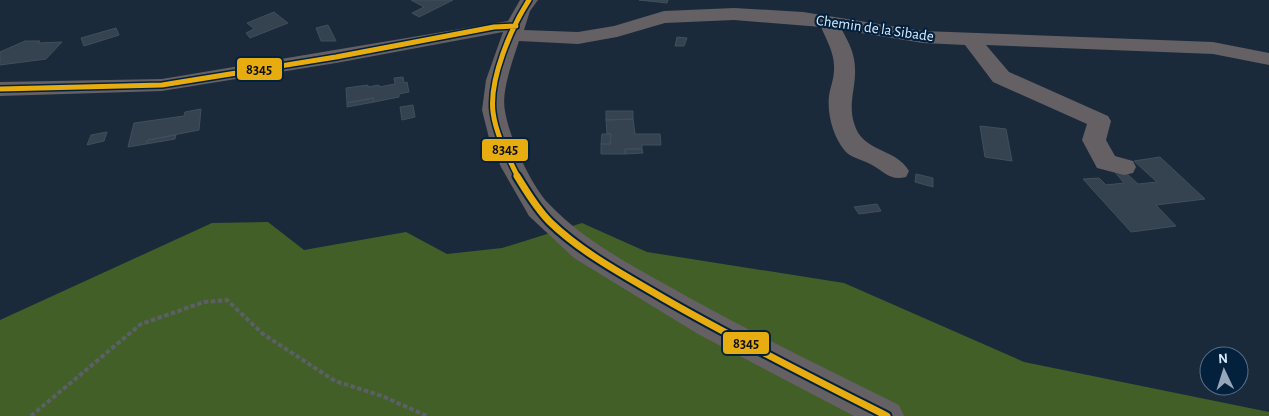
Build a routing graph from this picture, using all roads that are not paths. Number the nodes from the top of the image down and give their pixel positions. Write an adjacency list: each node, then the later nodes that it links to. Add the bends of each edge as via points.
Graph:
1 (529, 0): 4 (street)
2 (799, 9): 3 (street, Chemin de la Sibade); 4 (street, Chemin de la Sibade, via 664,17 578,38)
3 (828, 22): 5 (street, Chemin de la Sibade, via 923,37); 9 (street, via 843,52 842,123 854,147 882,159)
4 (514, 30): 7 (street, Chemin de la Sibade, via 494,27 162,85); 10 (street, via 496,80 493,110 502,142 538,208)
5 (969, 37): 6 (street, Chemin de la Sibade, via 1213,48); 8 (street, via 1001,77 1100,121 1094,140 1106,162)
6 (1269, 59)
7 (0, 89)
8 (1124, 168)
9 (897, 171)
10 (584, 251): 11 (street, via 709,326)
11 (887, 416)

